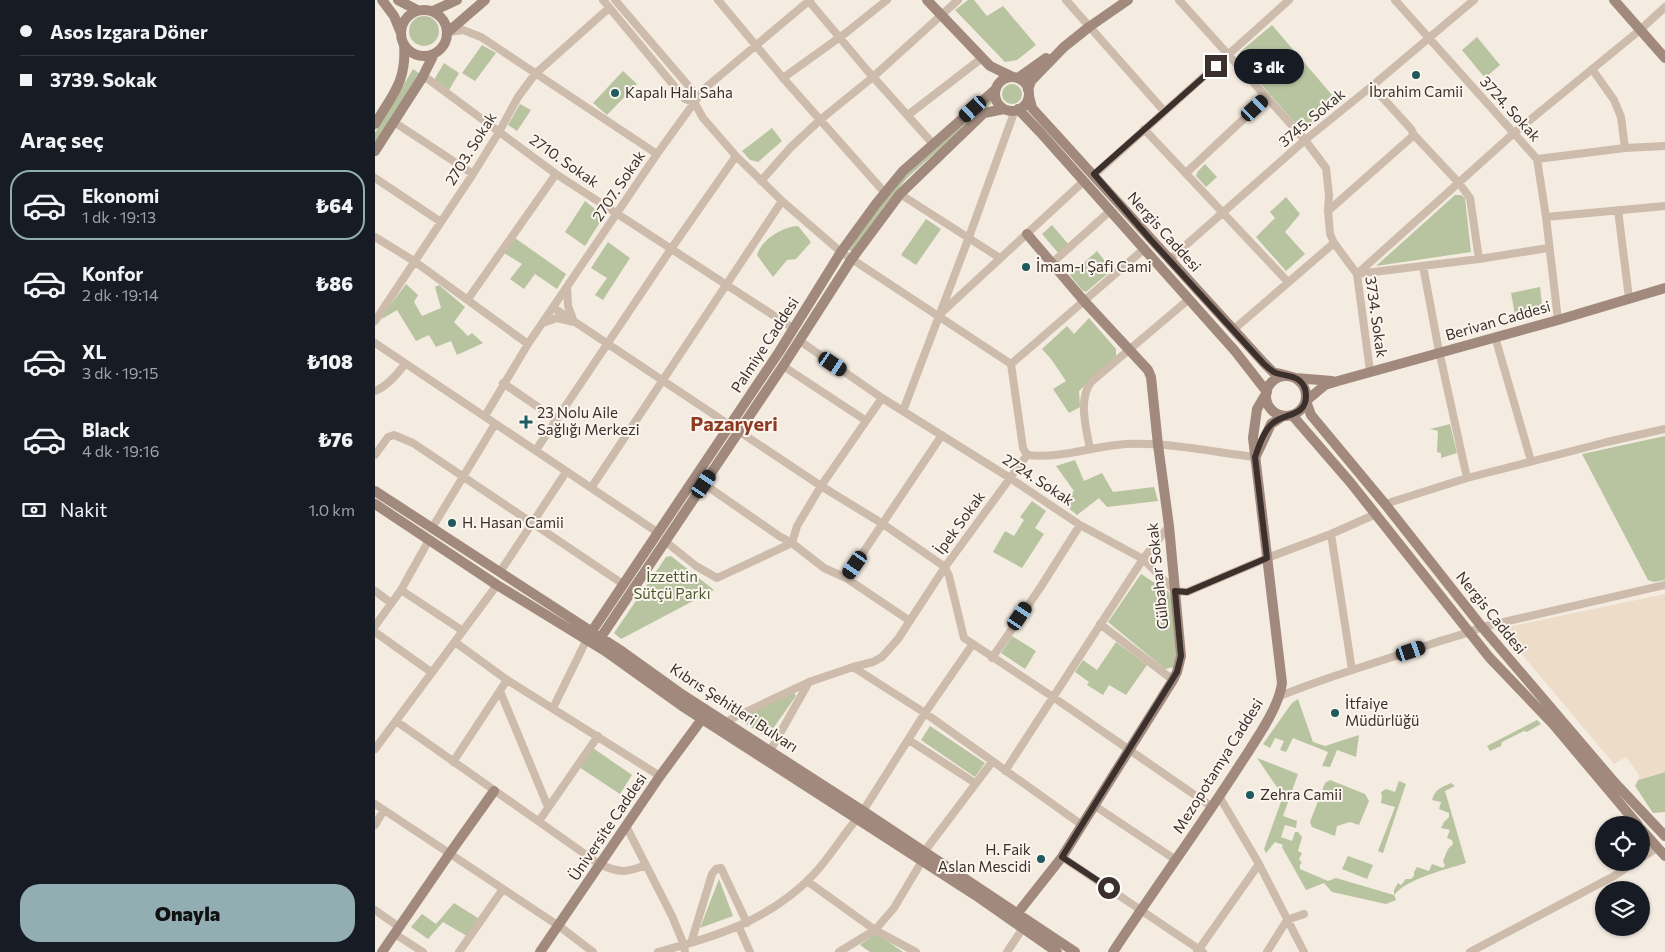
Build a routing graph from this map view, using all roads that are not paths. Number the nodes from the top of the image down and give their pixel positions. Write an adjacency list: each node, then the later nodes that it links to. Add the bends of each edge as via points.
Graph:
1 (382, 0): 27 (main road)
2 (398, 0): 21 (main road)
3 (457, 0): 22 (main road)
4 (485, 0): 26 (main road)
5 (603, 0): 20 (street)
6 (616, 0): 47 (street, via 692,90)
7 (718, 0): 31 (street)
8 (809, 0): 28 (street); 31 (street, 2707. Sokak)
9 (887, 0): 28 (street)
10 (927, 0): 23 (main road)
11 (958, 0): 23 (street)
12 (1066, 0): 24 (street)
13 (1128, 0): 24 (main road)
14 (1179, 0): 34 (street, 3734. Sokak)
15 (1289, 0): 34 (street)
16 (1395, 0): 29 (street, 3724. Sokak)
17 (1474, 0): 29 (street, 3745. Sokak)
18 (1614, 0): 25 (main road)
19 (1665, 7): 25 (street)
20 (609, 8): 38 (street, 2703. Sokak); 47 (street, via 685,99)
21 (417, 10): 22 (main road); 27 (main road, via 407,17)
22 (433, 11): 26 (main road, via 443,19)
23 (941, 14): 36 (main road); 39 (street)
24 (1089, 27): 32 (main road); 50 (street)
25 (1640, 30): 35 (main road); 37 (street)
26 (448, 32): 33 (main road, via 444,45); 38 (street, via 463,30 481,38)
27 (401, 33): 30 (main road)
28 (839, 37): 39 (street); 41 (street)
29 (1428, 38): 43 (street, 3745. Sokak); 57 (street, 3724. Sokak)
30 (404, 44): 33 (main road, via 420,56); 54 (main road, via 401,80)
31 (756, 45): 41 (street); 47 (street, 2707. Sokak, via 704,89)
32 (1064, 47): 42 (main road); 45 (main road, via 1031,81)
33 (434, 54): 40 (main road)
34 (1229, 55): 46 (street, 3734. Sokak); 50 (street)
35 (1665, 58)
36 (986, 62): 42 (main road); 44 (main road); 51 (street)
37 (1592, 70): 57 (street); 62 (street, via 1614,100 1621,117)
38 (535, 74): 56 (street, 2703. Sokak); 64 (street)
39 (873, 77): 51 (street); 52 (street)
40 (422, 78): 53 (main road); 56 (street, 2710. Sokak, via 428,79)
41 (783, 78): 52 (street)
42 (1016, 78): 44 (main road, via 1003,80); 45 (main road, via 1026,85)
43 (1372, 86): 58 (street); 59 (street, 3745. Sokak)
44 (996, 88): 48 (main road, via 996,100); 60 (main road, Palmiye Caddesi)
45 (1028, 93): 49 (main road, via 1024,105); 70 (main road, Nergis Caddesi, via 1033,108)
46 (1267, 97): 59 (street, 3734. Sokak); 67 (street)
47 (694, 102): 64 (street, 2707. Sokak); 65 (street, via 703,118)
48 (1004, 108): 49 (main road); 76 (main road, Palmiye Caddesi, via 984,113)
49 (1016, 110): 73 (main road, Nergis Caddesi); 88 (street)
50 (1164, 111): 55 (street)
51 (908, 115): 60 (street)
52 (820, 120): 72 (street); 75 (street)
53 (394, 122): 63 (main road); 68 (street)
54 (375, 124)
55 (1144, 129): 67 (street); 70 (street)
56 (499, 132): 68 (street, 2703. Sokak); 69 (street, 2710. Sokak)
57 (1514, 133): 66 (street, 3724. Sokak); 74 (street)
58 (1414, 135): 74 (street); 81 (street)
59 (1305, 140): 81 (street, 3734. Sokak, via 1326,168); 82 (street, 3745. Sokak)
60 (933, 144): 75 (main road, Palmiye Caddesi, via 903,171)
61 (1665, 146): 62 (street)
62 (1625, 148): 66 (street)
63 (375, 151)
64 (657, 154): 83 (street, 2707. Sokak)
65 (735, 156): 72 (street); 91 (street)
66 (1537, 159): 84 (street, 3724. Sokak)
67 (1186, 173): 82 (street)
68 (473, 174): 85 (street, 2703. Sokak)
69 (556, 174): 83 (street, 2710. Sokak); 107 (street)
70 (1094, 174): 97 (main road, Nergis Caddesi)
71 (375, 178): 85 (street)
72 (761, 181): 77 (street)
73 (1083, 181): 80 (main road, Nergis Caddesi); 86 (street)
74 (1459, 183): 95 (street, via 1470,198); 101 (street)
75 (885, 193): 93 (main road, Palmiye Caddesi)
76 (900, 194): 88 (street); 96 (main road, Palmiye Caddesi)
77 (782, 200): 93 (street); 103 (street)
78 (1665, 206): 79 (street)
79 (1618, 210): 84 (street); 106 (street)
80 (1110, 211): 92 (main road, Nergis Caddesi); 99 (street)
81 (1328, 211): 89 (street, 3734. Sokak)
82 (1222, 213): 97 (street, 3745. Sokak); 102 (street)
83 (616, 214): 91 (street, 2710. Sokak); 104 (street, 2707. Sokak)
84 (1546, 217): 90 (street, 3724. Sokak)
85 (441, 222): 98 (street, 2703. Sokak)
86 (1027, 234): 94 (street); 99 (main road, Gülbahar Sokak)
87 (375, 237): 98 (street)
88 (969, 237): 94 (street); 111 (street)
89 (1334, 243): 101 (street, 3734. Sokak); 102 (street)
90 (1548, 248): 95 (street); 112 (street, 3724. Sokak)
91 (671, 249): 103 (street, 2710. Sokak); 122 (street)
92 (1144, 249): 108 (main road, Nergis Caddesi); 109 (street)
93 (841, 252): 96 (street); 116 (main road, Palmiye Caddesi)
94 (1000, 258): 111 (street)
95 (1479, 259): 100 (street)
96 (851, 260): 111 (street); 119 (main road, Palmiye Caddesi)
97 (1169, 260): 117 (main road, Nergis Caddesi)
98 (414, 261): 107 (street); 113 (street, 2703. Sokak)
99 (1052, 263): 109 (main road, Gülbahar Sokak)
100 (1423, 266): 101 (street); 124 (street)
101 (1357, 274): 128 (street, 3734. Sokak)
102 (1287, 282): 117 (street)
103 (726, 285): 116 (street, 2710. Sokak); 130 (street)
104 (567, 287): 110 (street, 2707. Sokak); 115 (street, via 568,306)
105 (1665, 288): 106 (main road, Berivan Caddesi)
106 (1629, 298): 112 (main road, Berivan Caddesi)
107 (468, 299): 121 (street)
108 (1188, 300): 123 (street); 134 (main road, Nergis Caddesi)
109 (1084, 301): 123 (main road, Gülbahar Sokak); 126 (street)
110 (554, 308): 114 (street, 2707. Sokak); 115 (street)
111 (939, 316): 126 (street); 137 (street)
112 (1558, 320): 118 (main road, Berivan Caddesi)
113 (375, 321)
114 (543, 322): 115 (street, via 557,318); 121 (street, 2707. Sokak)
115 (574, 322): 122 (street)
116 (793, 328): 143 (main road, Palmiye Caddesi)
117 (1233, 330): 129 (main road, Nergis Caddesi, via 1273,372)
118 (1495, 337): 124 (main road, Berivan Caddesi); 153 (street)
119 (800, 341): 127 (main road, Palmiye Caddesi); 135 (street, 2724. Sokak)
120 (375, 343): 125 (street)
121 (528, 344): 132 (street, 2707. Sokak)
122 (608, 344): 130 (street); 140 (street)
123 (1130, 350): 147 (main road, Gülbahar Sokak, via 1151,377); 148 (street, via 1091,382 1085,391)
124 (1439, 353): 128 (main road, Berivan Caddesi); 157 (street)
125 (405, 364): 133 (street); 139 (street)
126 (1011, 364): 150 (street, via 1023,448)
127 (783, 366): 141 (street); 145 (main road, Palmiye Caddesi)
128 (1370, 371): 131 (main road, Berivan Caddesi)
129 (1292, 377): 131 (main road); 134 (main road, via 1276,379); 136 (main road, via 1305,388)
130 (662, 380): 143 (street); 160 (street)
131 (1338, 380): 136 (main road, via 1325,385)
132 (503, 383): 139 (street, 2707. Sokak); 140 (street)
133 (375, 391)
134 (1267, 392): 138 (main road, via 1267,402 1274,412); 152 (main road, Mezopotamya Caddesi, via 1254,422)
135 (882, 398): 137 (street, 2724. Sokak); 141 (street)
136 (1306, 401): 138 (main road, via 1298,412); 163 (main road, Nergis Caddesi, via 1311,415)
137 (903, 411): 146 (street, 2724. Sokak)
138 (1287, 415): 152 (main road, via 1271,424); 164 (main road, Nergis Caddesi)
139 (485, 416): 142 (street)
140 (557, 420): 149 (street)
141 (865, 420): 159 (street)
142 (495, 424): 149 (street); 155 (street)
143 (730, 425): 145 (street); 170 (main road, Palmiye Caddesi)
144 (1665, 429): 153 (street)
145 (740, 431): 158 (main road, Palmiye Caddesi); 159 (street)
146 (942, 435): 156 (street, 2724. Sokak); 166 (street)
147 (1158, 444): 148 (street); 152 (street); 168 (main road, Gülbahar Sokak)
148 (1090, 449): 150 (street, via 1051,456)
149 (536, 450): 154 (street)
150 (1027, 455): 156 (street, İpek Sokak)
151 (375, 456): 155 (street, via 388,437 394,435 413,443)
152 (1255, 457): 175 (main road, Mezopotamya Caddesi)
153 (1531, 461): 157 (street)
154 (566, 472): 160 (street); 165 (street)
155 (464, 478): 165 (street); 169 (street)
156 (1011, 478): 167 (street, 2724. Sokak); 177 (street, İpek Sokak)
157 (1467, 478): 163 (street)
158 (704, 484): 173 (main road, Palmiye Caddesi); 174 (street)
159 (821, 486): 166 (street); 174 (street, via 797,526)
160 (591, 488): 170 (street)
161 (375, 491): 169 (main road)
162 (375, 504): 172 (main road, Kıbrıs Şehitleri Bulvarı)
163 (1385, 504): 190 (main road, Nergis Caddesi)
164 (1376, 514): 171 (street); 194 (main road, Nergis Caddesi)
165 (533, 523): 178 (street); 180 (street)
166 (883, 524): 177 (street); 179 (street)
167 (1081, 525): 176 (street, 2724. Sokak); 198 (street)
168 (1169, 526): 176 (street); 185 (main road, Gülbahar Sokak)
169 (432, 528): 178 (main road)
170 (657, 532): 180 (main road, Palmiye Caddesi)
171 (1331, 534): 175 (street); 200 (street)
172 (429, 540): 181 (main road, Kıbrıs Şehitleri Bulvarı); 183 (street)
173 (666, 542): 174 (street, via 717,578); 195 (main road, Palmiye Caddesi)
174 (792, 543): 179 (street, via 824,568)
175 (1267, 558): 185 (street, via 1187,592); 206 (main road, Mezopotamya Caddesi, via 1282,683)
176 (1143, 560): 185 (street, 2724. Sokak); 188 (street)
177 (945, 567): 187 (street, İpek Sokak); 197 (street, via 963,638)
178 (500, 572): 193 (main road)
179 (846, 578): 187 (street)
180 (623, 584): 193 (main road, Palmiye Caddesi)
181 (497, 585): 191 (street); 195 (main road, Kıbrıs Şehitleri Bulvarı)
182 (1665, 585): 190 (street)
183 (401, 590): 186 (street); 191 (street)
184 (375, 591): 186 (street)
185 (1175, 591): 203 (main road, Gülbahar Sokak, via 1181,656)
186 (391, 603): 189 (street)
187 (910, 621): 199 (street, İpek Sokak, via 882,657)
188 (1100, 624): 203 (street); 207 (street)
189 (375, 626)
190 (1481, 627): 194 (street); 236 (main road, Nergis Caddesi, via 1615,783)
191 (463, 631): 196 (street)
192 (375, 632): 201 (street)
193 (592, 632): 195 (main road, Palmiye Caddesi)
194 (1468, 633): 200 (street); 231 (main road, Nergis Caddesi, via 1553,724)
195 (594, 641): 208 (street); 210 (main road, Kıbrıs Şehitleri Bulvarı); 212 (main road, Kıbrıs Şehitleri Bulvarı)
196 (455, 642): 201 (street); 202 (street)
197 (972, 644): 198 (street); 209 (street)
198 (992, 658): 207 (street)
199 (853, 667): 204 (street, İpek Sokak); 209 (street)
200 (1351, 670): 206 (street)
201 (431, 672): 211 (street)
202 (507, 680): 205 (street); 208 (street)
203 (1173, 680): 216 (main road, Gülbahar Sokak)
204 (809, 682): 212 (street, İpek Sokak, via 731,719); 217 (street)
205 (500, 691): 218 (street); 227 (street)
206 (1280, 696): 224 (main road, Mezopotamya Caddesi)
207 (1053, 697): 216 (street); 220 (street)
208 (553, 708): 213 (street)
209 (925, 713): 214 (street); 219 (street)
210 (702, 719): 221 (main road, Üniversite Caddesi); 230 (main road, Kıbrıs Şehitleri Bulvarı)
211 (396, 721): 215 (street); 218 (street)
212 (729, 725): 217 (main road, Kıbrıs Şehitleri Bulvarı)
213 (598, 736): 221 (street); 227 (street)
214 (909, 740): 222 (street); 230 (street)
215 (375, 749)
216 (1128, 749): 226 (main road, Gülbahar Sokak); 228 (street)
217 (770, 751): 230 (main road, Kıbrıs Şehitleri Bulvarı)
218 (453, 762): 223 (street)
219 (992, 762): 220 (street); 222 (street)
220 (1005, 771): 234 (street)
221 (660, 776): 235 (main road, Üniversite Caddesi)
222 (975, 783): 241 (street)
223 (494, 791): 232 (street); 240 (main road)
224 (1219, 796): 228 (main road, Mezopotamya Caddesi); 246 (street)
225 (375, 804): 229 (street)
226 (1095, 806): 234 (main road, Gülbahar Sokak); 244 (street)
227 (548, 807): 232 (street)
228 (1212, 807): 244 (main road, Mezopotamya Caddesi)
229 (384, 810): 233 (street); 240 (street)
230 (860, 815): 241 (main road, Kıbrıs Şehitleri Bulvarı); 249 (street)
231 (1630, 816)
232 (539, 821): 245 (street)
233 (375, 825)
234 (1082, 825): 243 (main road, Gülbahar Sokak)
235 (626, 826): 245 (main road, Üniversite Caddesi); 247 (street)
236 (1665, 836)
237 (1650, 840): 238 (main road)
238 (1657, 848): 239 (street); 242 (main road)
239 (1650, 852)
240 (450, 853): 250 (street); 261 (main road)
241 (923, 856): 253 (main road, Kıbrıs Şehitleri Bulvarı); 259 (main road, Kıbrıs Şehitleri Bulvarı); 260 (street, via 894,908)
242 (1665, 856)
243 (1062, 857): 252 (street); 253 (main road, Gülbahar Sokak)
244 (1176, 860): 252 (main road, Mezopotamya Caddesi)
245 (599, 864): 247 (street, via 622,872); 257 (main road, Üniversite Caddesi)
246 (1259, 864): 255 (street); 263 (street)
247 (645, 865): 262 (street)
248 (1622, 871): 279 (street)
249 (807, 881): 256 (street, via 783,902); 260 (street)
250 (503, 889): 257 (street); 266 (street)
251 (375, 910): 261 (street)
252 (1141, 910): 263 (street); 276 (main road, Mezopotamya Caddesi)
253 (1017, 914): 275 (main road, Kıbrıs Şehitleri Bulvarı)
254 (1304, 914): 255 (street)
255 (1287, 920): 277 (street); 278 (street)
256 (747, 923): 258 (street); 262 (street, via 721,868 716,869)
257 (559, 926): 267 (main road, Üniversite Caddesi); 268 (street)
258 (739, 927): 262 (street); 270 (street)
259 (1023, 928): 273 (street); 274 (main road, Kıbrıs Şehitleri Bulvarı)
260 (875, 930): 271 (street); 272 (street)
261 (397, 931): 264 (main road); 265 (street)
262 (687, 947): 269 (street)
263 (1200, 951)
264 (382, 952)
265 (423, 952)
266 (459, 952)
267 (540, 952)
268 (593, 952)
269 (658, 952)
270 (750, 952)
271 (839, 952)
272 (916, 952)
273 (1007, 952)
274 (1057, 952)
275 (1075, 952)
276 (1113, 952)
277 (1267, 952)
278 (1304, 952)
279 (1470, 952)

